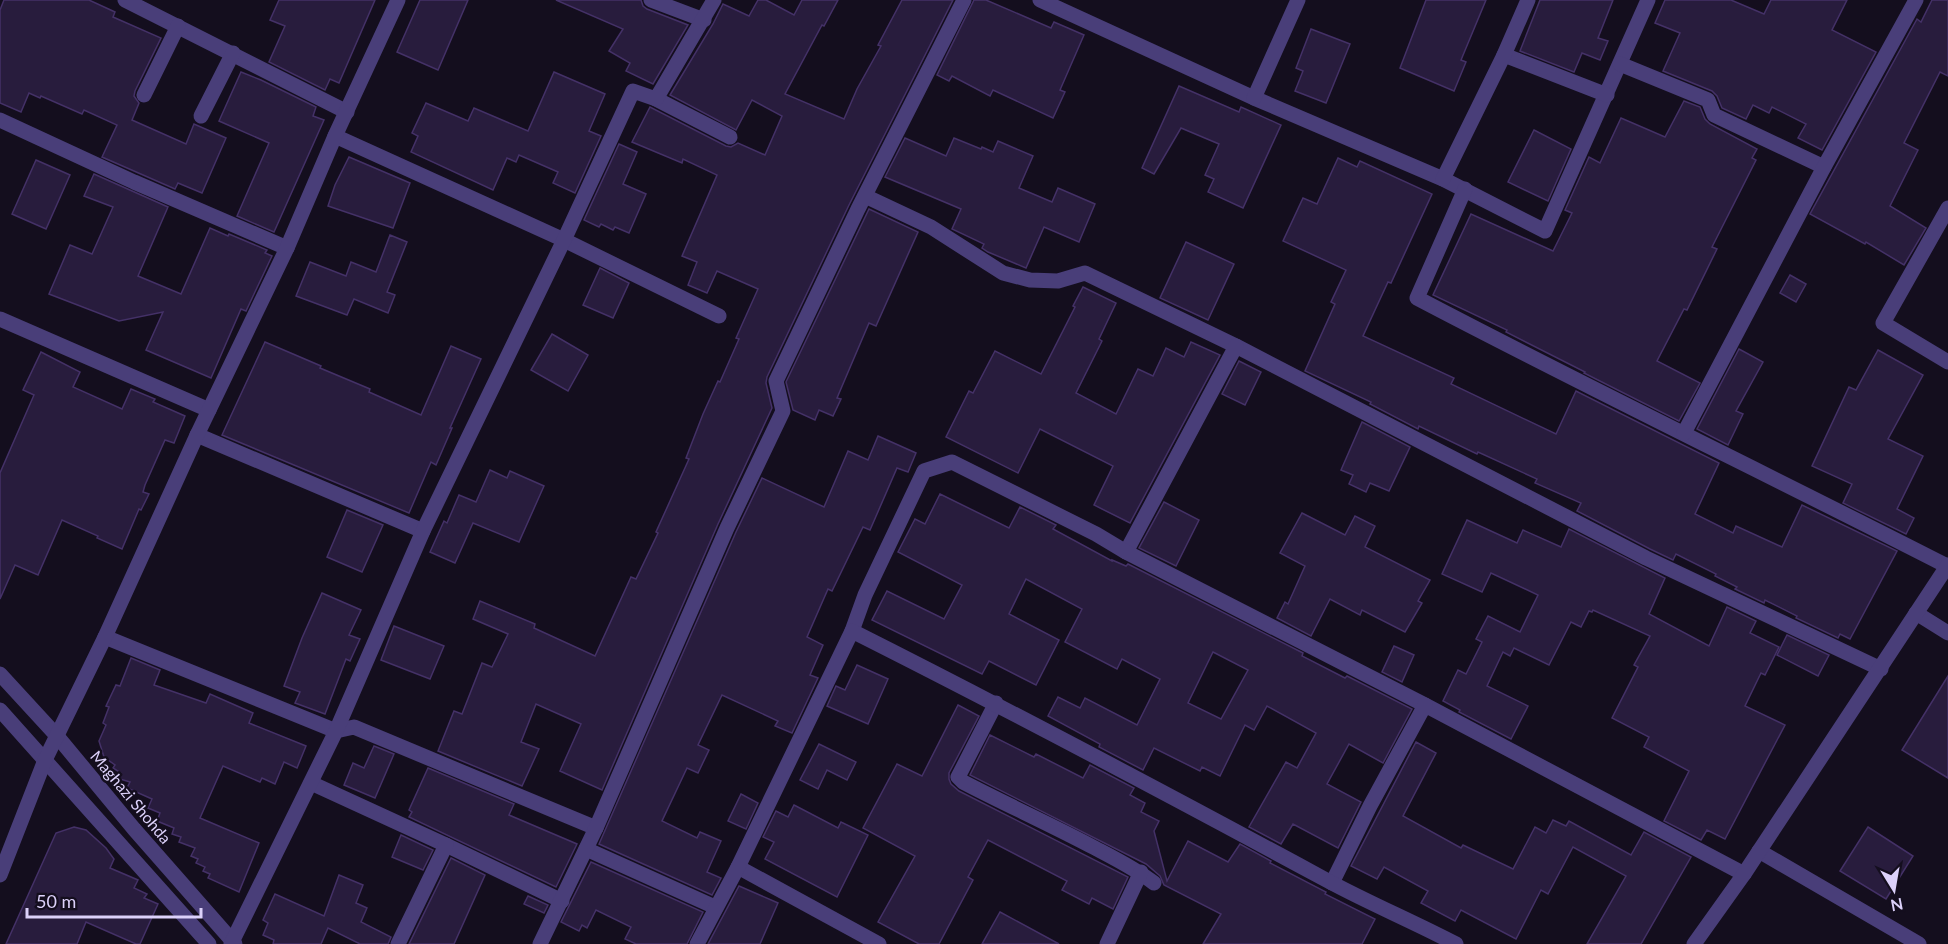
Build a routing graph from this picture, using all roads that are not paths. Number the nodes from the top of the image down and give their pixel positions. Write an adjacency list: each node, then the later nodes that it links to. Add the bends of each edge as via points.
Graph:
1 (125, 0): 12 (street)
2 (398, 0): 20 (street)
3 (651, 0): 11 (street)
4 (714, 0): 11 (street)
5 (964, 0): 28 (street)
6 (1040, 0): 18 (street)
7 (1298, 0): 18 (street)
8 (1528, 0): 14 (street)
9 (1647, 0): 15 (street)
10 (1917, 0): 25 (street)
11 (704, 20): 19 (street)
12 (178, 26): 13 (street); 16 (street)
13 (233, 53): 20 (street); 21 (street)
14 (1504, 56): 17 (street); 26 (street)
15 (1620, 64): 17 (street); 25 (street, via 1708,100 1714,115)
16 (144, 95)
17 (1607, 95): 27 (street, via 1545,231)
18 (1254, 98): 26 (street)
19 (656, 99): 24 (street); 30 (street, via 633,91)
20 (347, 112): 23 (street)
21 (201, 116)
22 (0, 120): 31 (street)
23 (335, 136): 30 (street); 31 (street)
24 (730, 137)
25 (1824, 167): 37 (street)
26 (1443, 179): 27 (street)
27 (1465, 189): 37 (street, via 1417,298)
28 (865, 196): 34 (street, via 931,227 1003,273 1030,280 1058,281 1085,273); 55 (street, via 776,381 783,411 727,528)
29 (1948, 208): 35 (street, via 1883,322)
30 (564, 240): 32 (street); 39 (street)
31 (287, 248): 36 (street)
32 (719, 316)
33 (0, 319): 36 (street)
34 (1236, 346): 40 (street); 46 (street, via 1646,558)
35 (1948, 362)
36 (209, 410): 38 (street)
37 (1684, 433): 41 (street)
38 (197, 435): 39 (street); 45 (street)
39 (423, 531): 51 (street)
40 (1126, 552): 43 (street, via 952,462 924,471); 49 (street)
41 (1947, 566): 42 (street)
42 (1916, 613): 44 (street); 46 (street)
43 (852, 631): 48 (street); 59 (street)
44 (1948, 633)
45 (105, 637): 51 (street); 52 (street)
46 (1881, 669): 58 (street)
47 (0, 674): 52 (street, Maghazi Shohda)
48 (996, 703): 60 (street, via 958,777); 64 (street)
49 (1425, 705): 61 (street); 64 (street)
50 (0, 710): 53 (street)
51 (336, 731): 54 (street); 55 (street, via 354,727)
52 (57, 736): 53 (street); 68 (street, Maghazi Shohda)
53 (45, 760): 62 (street); 69 (street)
54 (311, 783): 56 (street); 68 (street)
55 (596, 828): 57 (street)
56 (446, 845): 65 (street); 70 (street)
57 (586, 849): 65 (street); 66 (street)
58 (1759, 851): 61 (street); 77 (street)
59 (738, 867): 66 (street); 73 (street)
60 (1141, 872): 63 (street); 74 (street)
61 (1744, 874): 76 (street)
62 (0, 875)
63 (1155, 883)
64 (1332, 883): 67 (street)
65 (562, 901): 71 (street)
66 (715, 907): 72 (street)
67 (1429, 938): 75 (street)
68 (233, 943)
69 (210, 944)
70 (398, 944)
71 (540, 944)
72 (697, 944)
73 (879, 944)
74 (1107, 944)
75 (1455, 944)
76 (1694, 944)
77 (1919, 944)

